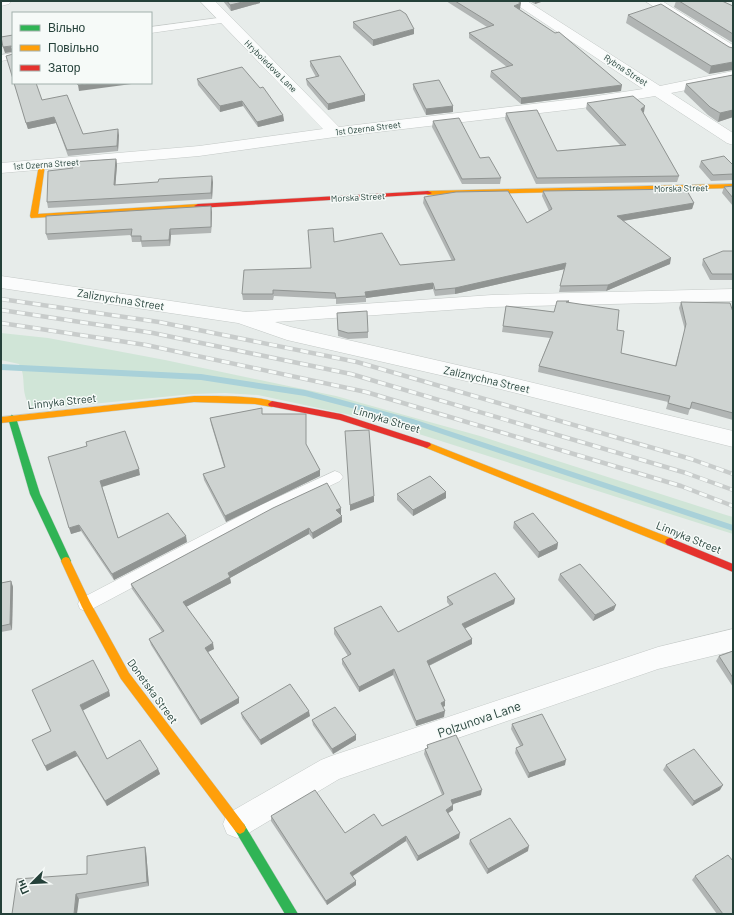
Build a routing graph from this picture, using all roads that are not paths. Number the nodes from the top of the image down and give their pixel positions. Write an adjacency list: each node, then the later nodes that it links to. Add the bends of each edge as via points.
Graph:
1 (207, 1): 4 (street, Hryboiedova Lane)
2 (518, 1): 10 (street, Rybna Street)
3 (652, 1): 6 (street)
4 (225, 20): 5 (lane); 11 (street, Hryboiedova Lane)
5 (152, 30)
6 (733, 51)
7 (12, 56): 8 (lane)
8 (1, 58)
9 (733, 76): 10 (street, 1st Ozerna Street)
10 (659, 91): 11 (street, 1st Ozerna Street, via 583,103); 12 (street, Rybna Street)
11 (335, 132): 13 (street, 1st Ozerna Street, via 199,151)
12 (733, 140)
13 (42, 165): 14 (street, 1st Ozerna Street); 15 (street, Morska Street, via 34,216 459,191)
14 (1, 168)
15 (733, 186)
16 (1, 282): 18 (street, Zaliznychna Street)
17 (733, 295): 18 (street, Zaliznychna Street, via 492,301)
18 (241, 317): 21 (street, Zaliznychna Street, via 287,333 488,379)
19 (12, 418): 20 (street, Linnyka Street); 23 (street, Linnyka Street, via 224,398 255,401 341,417 413,439); 24 (street, Donetska Street, via 35,494)
20 (1, 420)
21 (733, 440)
22 (335, 477): 24 (lane, via 267,508)
23 (733, 568)
24 (86, 604): 26 (street, Donetska Street, via 125,676)
25 (733, 640): 26 (street, Polzunova Lane, via 658,658 331,769)
26 (237, 824): 27 (street, Donetska Street)
27 (292, 914)

